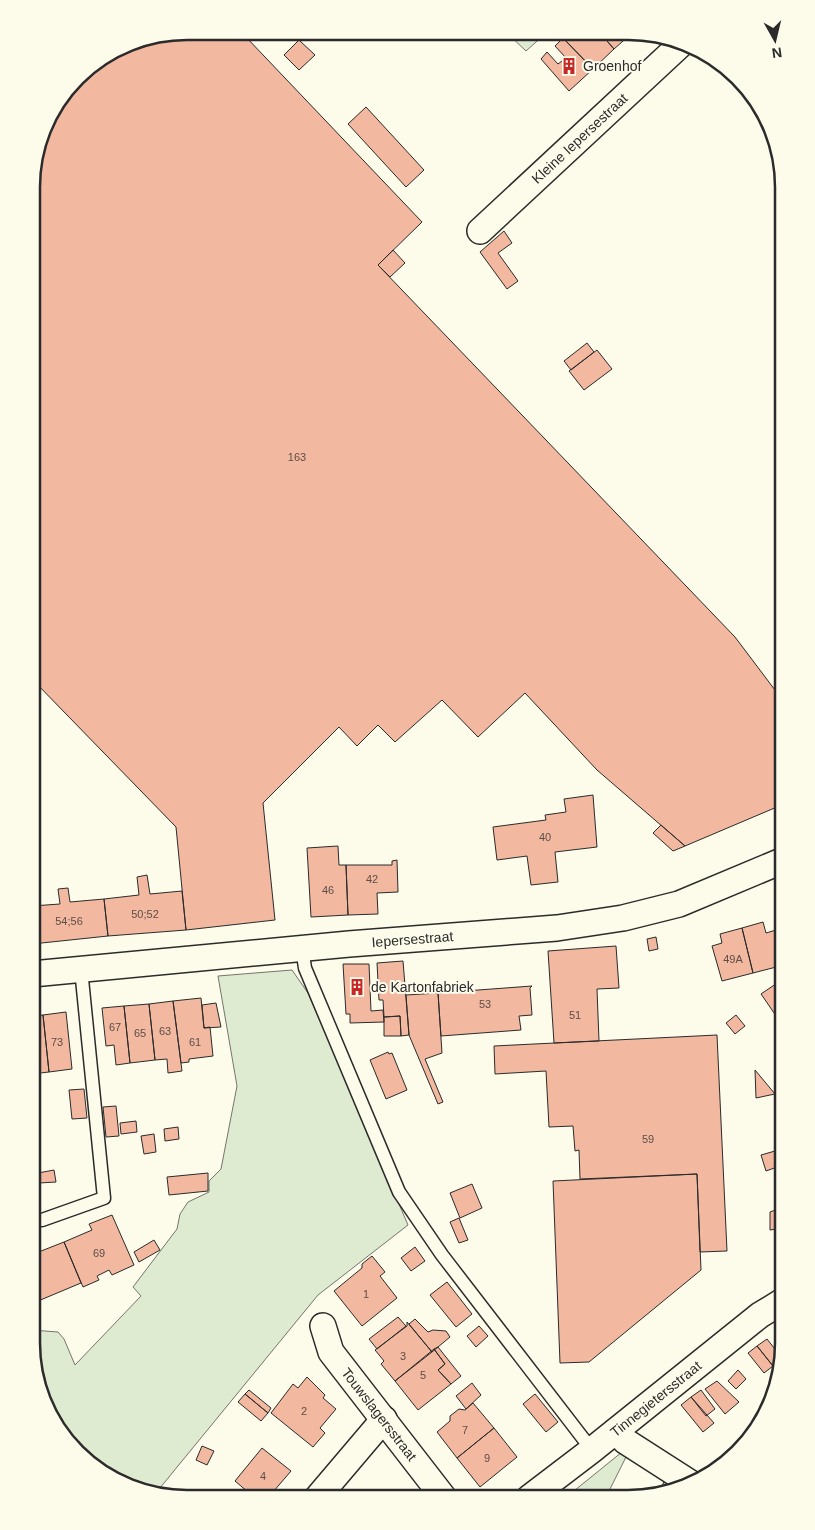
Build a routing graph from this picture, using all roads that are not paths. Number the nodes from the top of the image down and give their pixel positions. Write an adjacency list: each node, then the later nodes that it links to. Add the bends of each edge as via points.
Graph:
1 (676, 48): 2 (street, Kleine Iepersestraat)
2 (480, 231)
3 (775, 864): 4 (street, Iepersestraat, via 679,904 623,918 557,928)
4 (302, 948): 5 (street, Iepersestraat); 12 (lane, via 305,968 399,1192 442,1255)
5 (81, 969): 6 (street, Iepersestraat); 7 (lane, via 104,1198)
6 (40, 973)
7 (42, 1220)
8 (775, 1306): 11 (street, Tinnegietersstraat)
9 (323, 1326): 10 (street, Touwslagersstraat, via 331,1352)
10 (384, 1419): 14 (street); 15 (street, Touwslagersstraat)
11 (616, 1430): 12 (street, Tinnegietersstraat); 13 (street, via 625,1441)
12 (592, 1450): 16 (street, Tinnegietersstraat)
13 (684, 1479)
14 (324, 1490)
15 (438, 1490)
16 (540, 1490)

